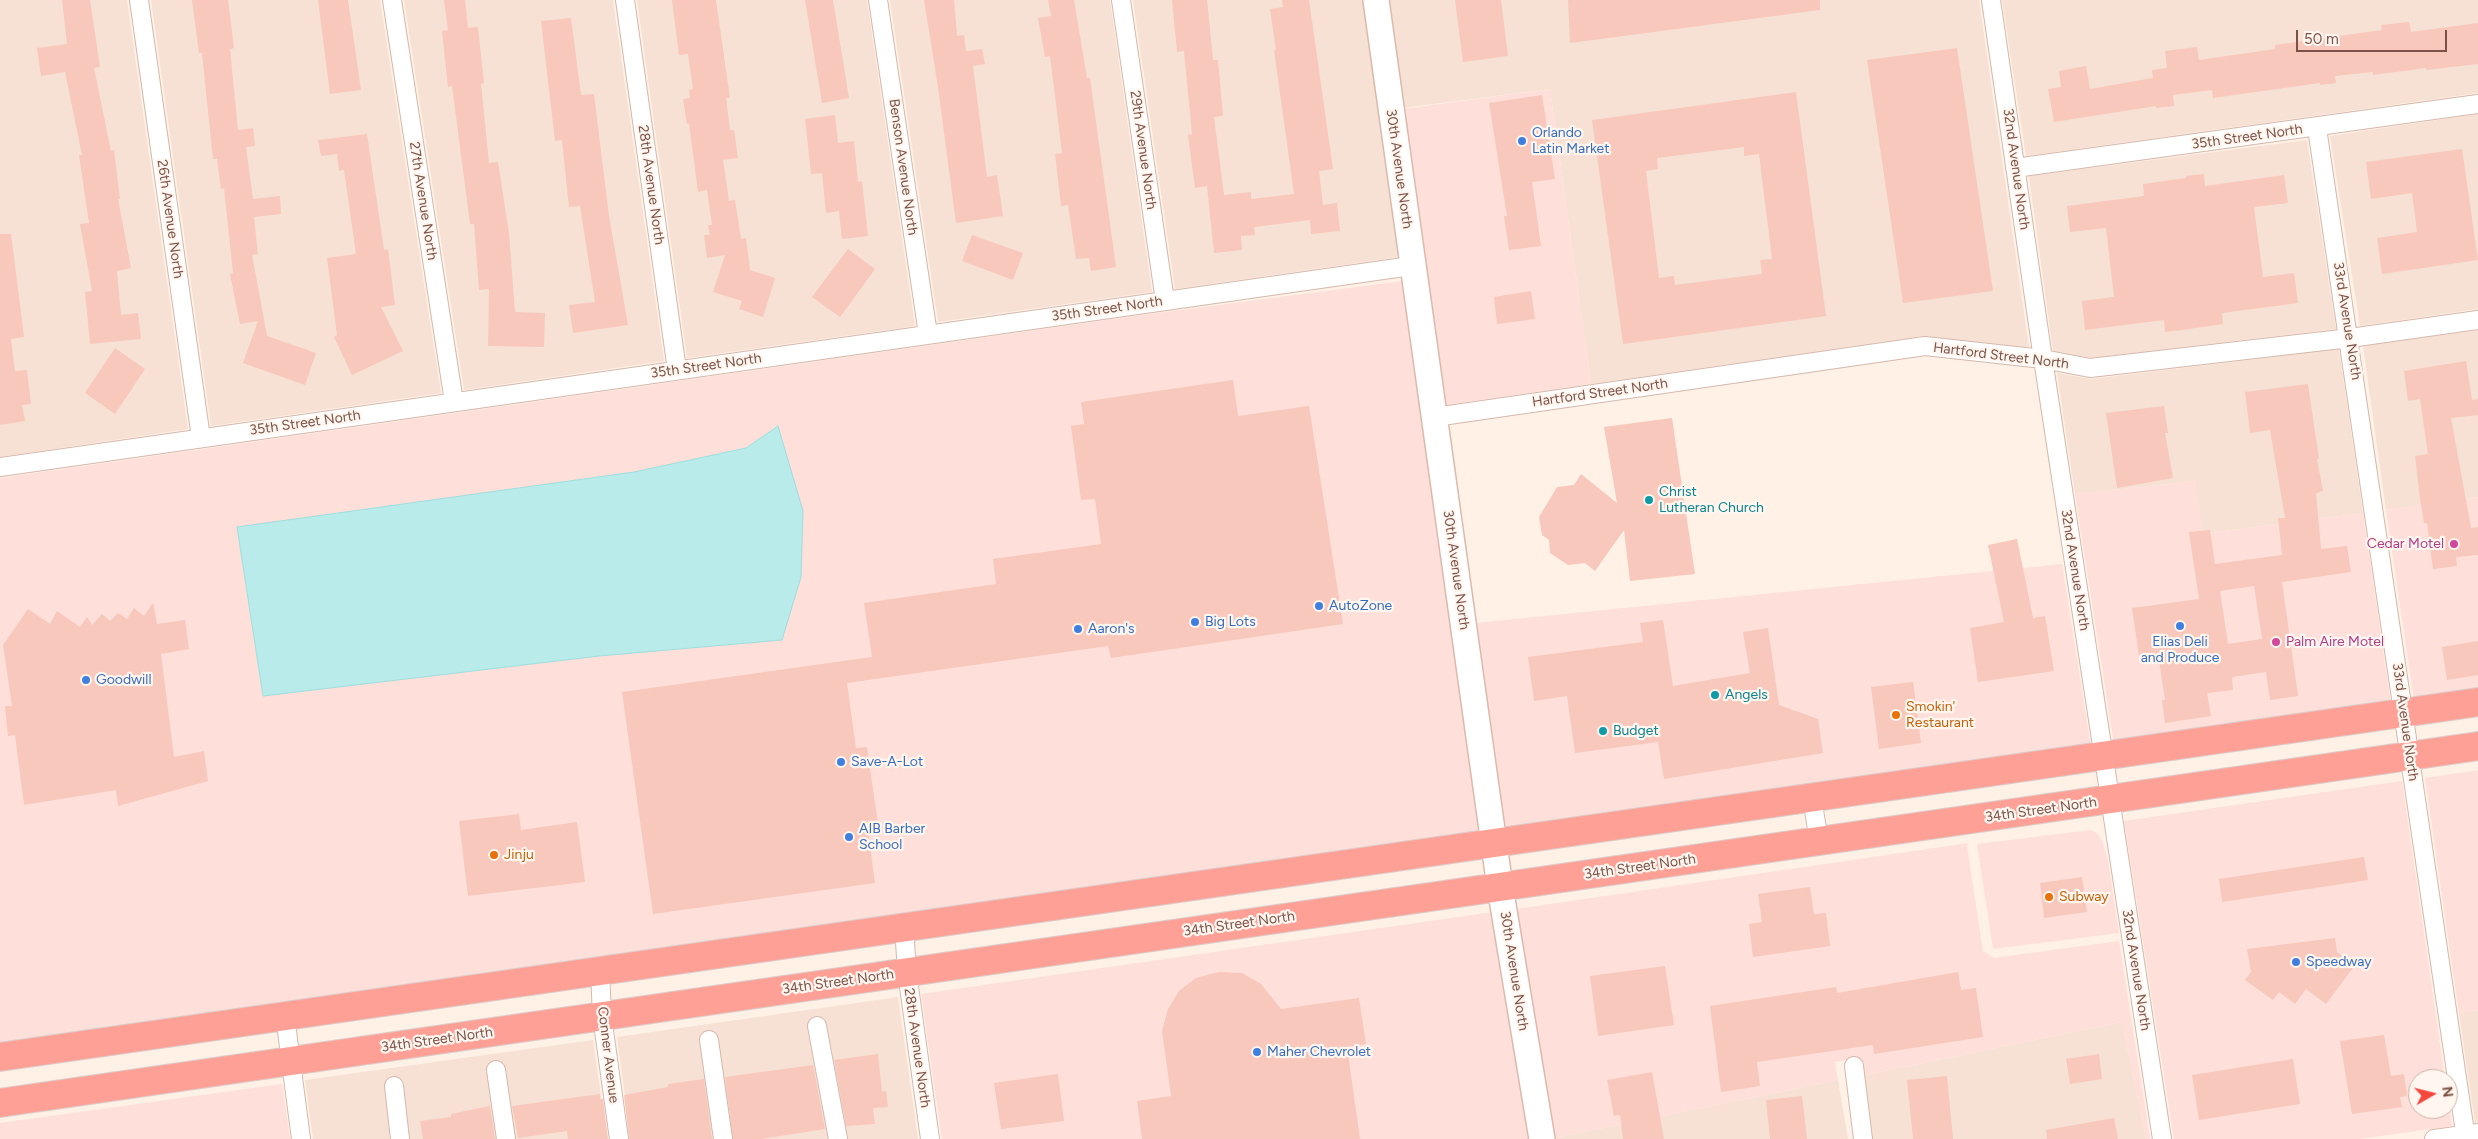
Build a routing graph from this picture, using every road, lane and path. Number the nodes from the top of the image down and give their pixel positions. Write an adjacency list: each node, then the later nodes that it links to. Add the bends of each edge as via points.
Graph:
1 (139, 0): 20 (street, 26th Avenue North)
2 (392, 0): 18 (street, 27th Avenue North)
3 (625, 0): 17 (street, 28th Avenue North)
4 (878, 0): 14 (street, Benson Avenue North)
5 (1121, 0): 12 (street, 29th Avenue North)
6 (1376, 0): 11 (street, 30th Avenue North)
7 (1991, 0): 10 (street, 32nd Avenue North)
8 (2478, 104): 9 (street, 35th Street North)
9 (2317, 128): 10 (street, 35th Street North); 15 (street, 33rd Avenue North)
10 (2015, 168): 16 (street, 32nd Avenue North)
11 (1412, 266): 12 (street, 35th Street North); 19 (street, 30th Avenue North)
12 (1165, 300): 14 (street, 35th Street North)
13 (2478, 320): 15 (street, Hartford Street North)
14 (928, 334): 17 (street, 35th Street North)
15 (2350, 338): 16 (street, Hartford Street North, via 2090,368); 23 (street, 33rd Avenue North)
16 (2043, 359): 19 (street, Hartford Street North, via 1925,346); 25 (street, 32nd Avenue North)
17 (677, 370): 18 (street, 35th Street North)
18 (454, 402): 20 (street, 35th Street North)
19 (1435, 417): 30 (street, 30th Avenue North)
20 (200, 438): 21 (street, 35th Street North)
21 (0, 467)
22 (2478, 702): 23 (highway)
23 (2404, 712): 25 (highway); 26 (street, 33rd Avenue North)
24 (2478, 746): 26 (highway, 34th Street North)
25 (2104, 756): 27 (highway); 28 (street, 32nd Avenue North)
26 (2410, 756): 28 (highway, 34th Street North); 45 (street, 33rd Avenue North)
27 (1812, 798): 29 (street); 30 (highway)
28 (2109, 800): 29 (highway, 34th Street North); 55 (street, 32nd Avenue North)
29 (1819, 841): 31 (highway, 34th Street North)
30 (1495, 842): 31 (street, 30th Avenue North); 32 (highway)
31 (1500, 887): 34 (highway, 34th Street North); 53 (street, 30th Avenue North)
32 (904, 927): 33 (highway); 34 (street, 28th Avenue North)
33 (600, 971): 35 (highway); 36 (street, Conner Avenue)
34 (906, 972): 36 (highway, 34th Street North); 52 (street, 28th Avenue North)
35 (285, 1016): 39 (highway); 40 (street)
36 (602, 1016): 40 (highway, 34th Street North); 49 (street, Conner Avenue)
37 (817, 1026): 51 (street)
38 (709, 1040): 50 (street)
39 (0, 1057)
40 (291, 1062): 44 (highway, 34th Street North); 46 (street)
41 (1854, 1066): 54 (street)
42 (496, 1070): 48 (street)
43 (394, 1086): 47 (street)
44 (0, 1103)
45 (2470, 1135): 56 (street)
46 (301, 1139)
47 (400, 1139)
48 (506, 1139)
49 (620, 1139)
50 (723, 1139)
51 (838, 1139)
52 (930, 1139)
53 (1542, 1139)
54 (1863, 1139)
55 (2162, 1139)
56 (2434, 1139)

